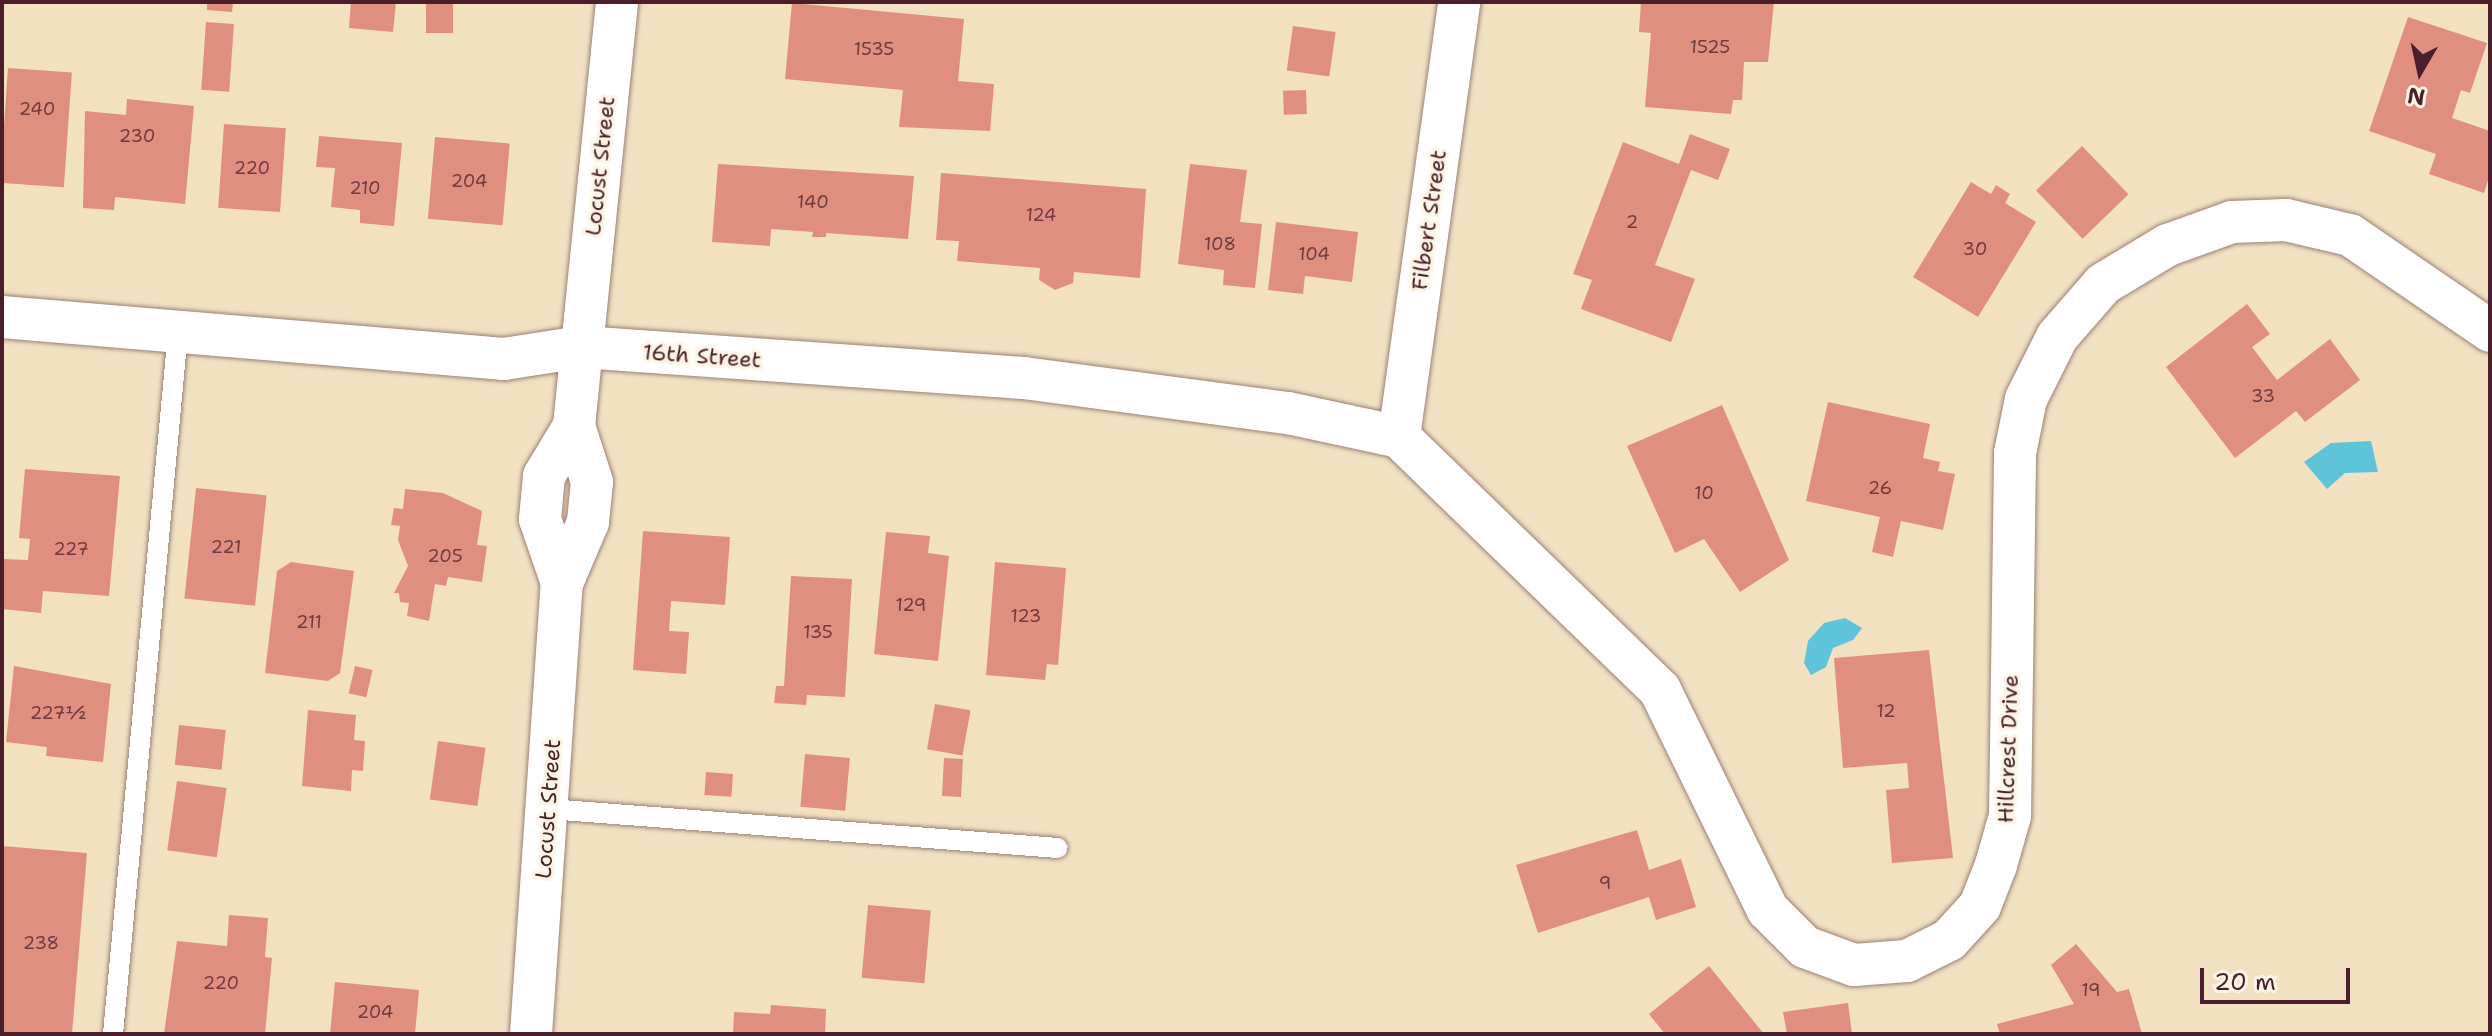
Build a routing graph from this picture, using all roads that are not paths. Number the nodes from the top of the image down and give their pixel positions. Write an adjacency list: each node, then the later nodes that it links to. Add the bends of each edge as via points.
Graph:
1 (617, 2): 6 (street, Locust Street)
2 (1459, 2): 7 (street, Filbert Street)
3 (2, 317): 5 (street, 16th Street)
4 (2490, 331): 7 (street, Hillcrest Drive, via 2350,235 2286,220 2232,222 2168,245 2103,284 2057,337 2026,399 2015,453 2010,816 1996,865 1980,906 1949,940 1907,961 1854,965 1805,947 1768,910 1660,690)
5 (178, 332): 6 (street, 16th Street, via 504,359); 10 (lane)
6 (581, 347): 7 (street, 16th Street, via 1024,378 1288,413); 8 (street, Locust Street, via 574,426 544,476 540,519 562,583)
7 (1399, 437)
8 (549, 809): 9 (lane); 11 (street, Locust Street)
9 (1058, 848)
10 (113, 1034)
11 (531, 1034)

